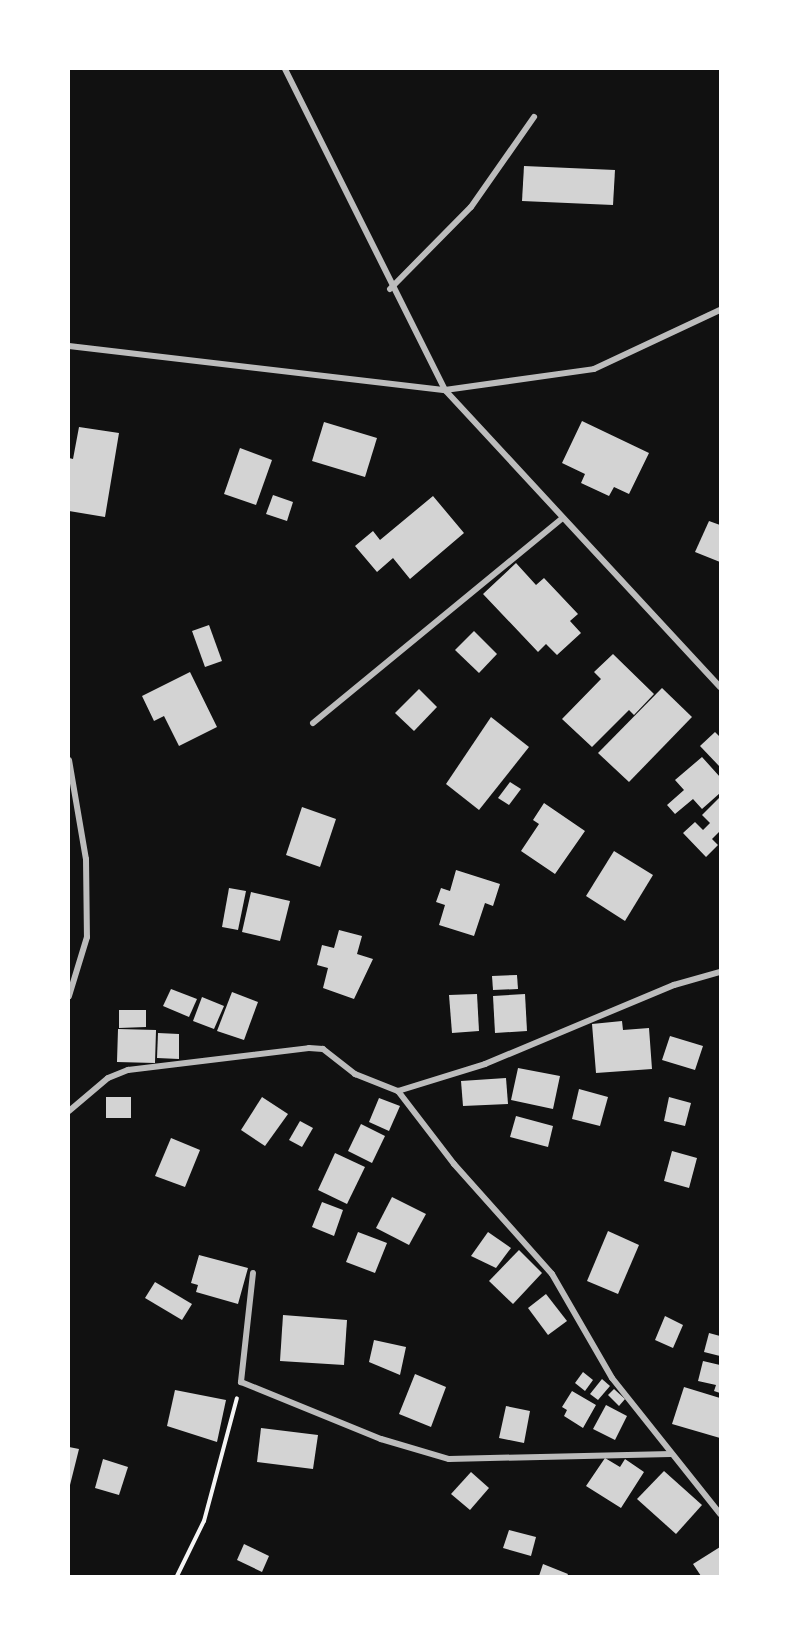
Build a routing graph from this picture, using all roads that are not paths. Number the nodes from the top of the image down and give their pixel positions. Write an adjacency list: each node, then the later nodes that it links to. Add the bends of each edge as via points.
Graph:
1 (285, 69): 3 (street)
2 (534, 117): 3 (street, via 471,207)
3 (390, 289): 6 (street)
4 (720, 310): 6 (street, via 594,369)
5 (69, 346): 6 (street)
6 (445, 390): 7 (street)
7 (563, 518): 8 (street); 9 (street)
8 (720, 687)
9 (313, 723)
10 (69, 760): 12 (street, via 86,859 87,938)
11 (720, 972): 13 (street, via 674,985 485,1065)
12 (69, 996)
13 (398, 1091): 14 (street, via 365,1079 323,1049 309,1048 128,1070 108,1078); 16 (street, via 552,1275 612,1378)
14 (69, 1111)
15 (253, 1273): 16 (street, via 241,1382 381,1439 449,1459)
16 (671, 1454): 17 (street)
17 (720, 1514)

